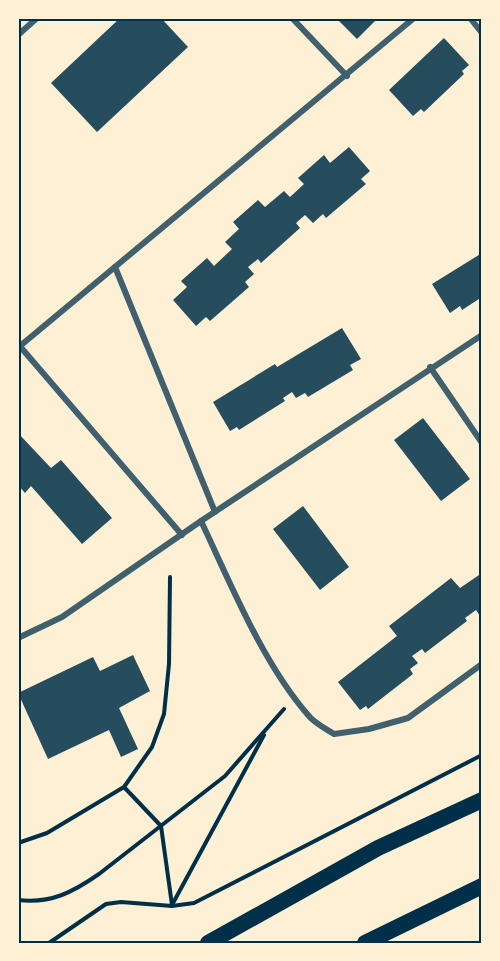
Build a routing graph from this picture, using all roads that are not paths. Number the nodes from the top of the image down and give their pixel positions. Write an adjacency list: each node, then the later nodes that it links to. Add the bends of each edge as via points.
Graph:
1 (37, 18): 6 (street)
2 (292, 18): 7 (street)
3 (414, 18): 7 (street)
4 (470, 18): 5 (street)
5 (482, 33)
6 (18, 35)
7 (347, 76): 8 (street)
8 (115, 267): 10 (street); 13 (street)
9 (482, 335): 11 (street)
10 (19, 345): 15 (street)
11 (430, 368): 12 (street); 13 (street)
12 (482, 442)
13 (215, 512): 14 (street)
14 (201, 521): 15 (street); 17 (street, via 255,634 285,684 309,717 334,734 408,718)
15 (182, 535): 16 (street, via 62,617)
16 (18, 639)
17 (482, 664)
18 (482, 800): 20 (highway, via 378,848)
19 (482, 886): 21 (highway)
20 (208, 943)
21 (365, 943)

